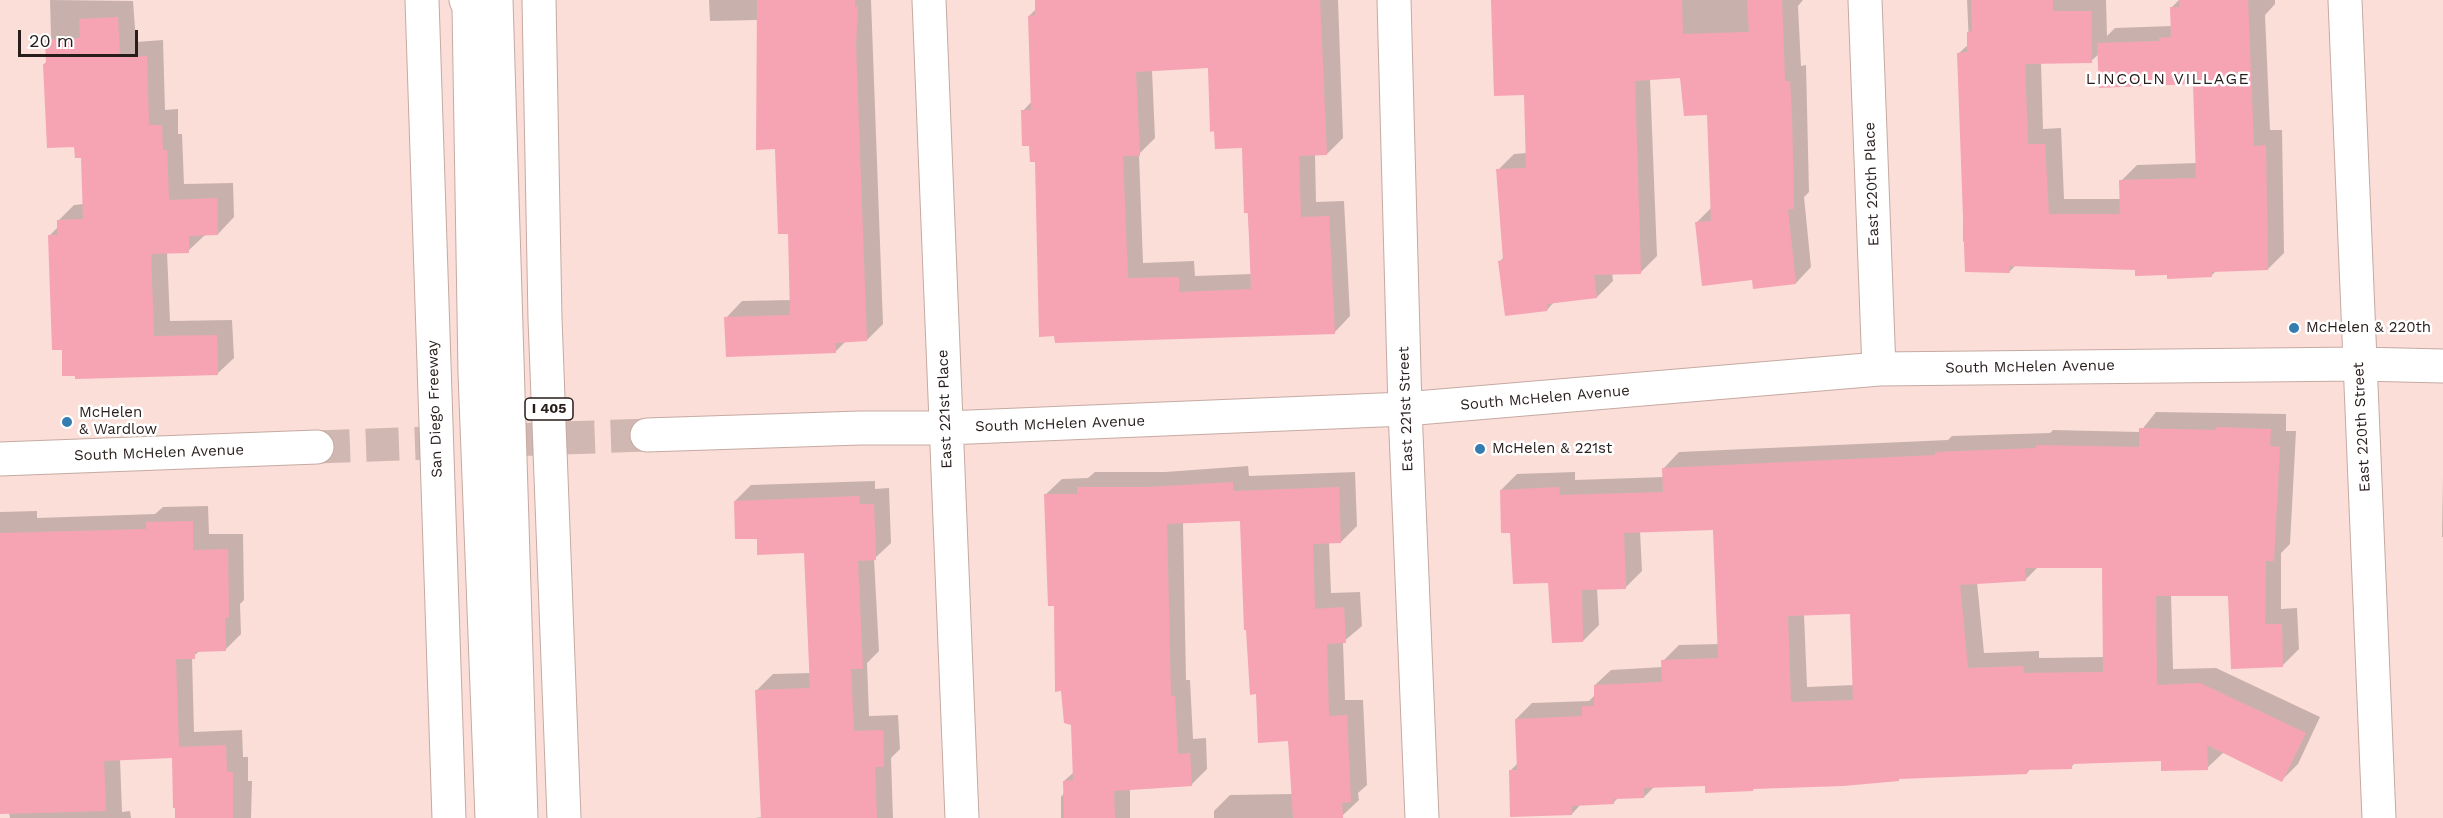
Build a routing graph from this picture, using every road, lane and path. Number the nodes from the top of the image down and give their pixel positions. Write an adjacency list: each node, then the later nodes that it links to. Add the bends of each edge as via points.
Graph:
1 (466, 0): 18 (main road)
2 (496, 0): 19 (main road)
3 (539, 0): 20 (main road, I 405, via 545,319)
4 (929, 0): 13 (main road, East 221st Place)
5 (1394, 0): 12 (main road, East 221st Street)
6 (1865, 0): 11 (main road, East 220th Place)
7 (2345, 0): 9 (main road, East 220th Street)
8 (418, 9): 17 (main road, San Diego Freeway)
9 (2359, 364): 10 (main road, South McHelen Avenue); 11 (main road, South McHelen Avenue); 23 (main road, East 220th Street)
10 (2443, 366)
11 (1879, 369): 12 (main road, South McHelen Avenue)
12 (1405, 410): 13 (main road, South McHelen Avenue); 22 (main road, East 221st Street)
13 (946, 428): 14 (main road, South McHelen Avenue); 21 (main road, East 221st Place)
14 (647, 435)
15 (317, 447): 16 (main road, South McHelen Avenue)
16 (0, 459)
17 (449, 818)
18 (492, 818)
19 (521, 818)
20 (564, 818)
21 (962, 818)
22 (1422, 818)
23 (2379, 818)

